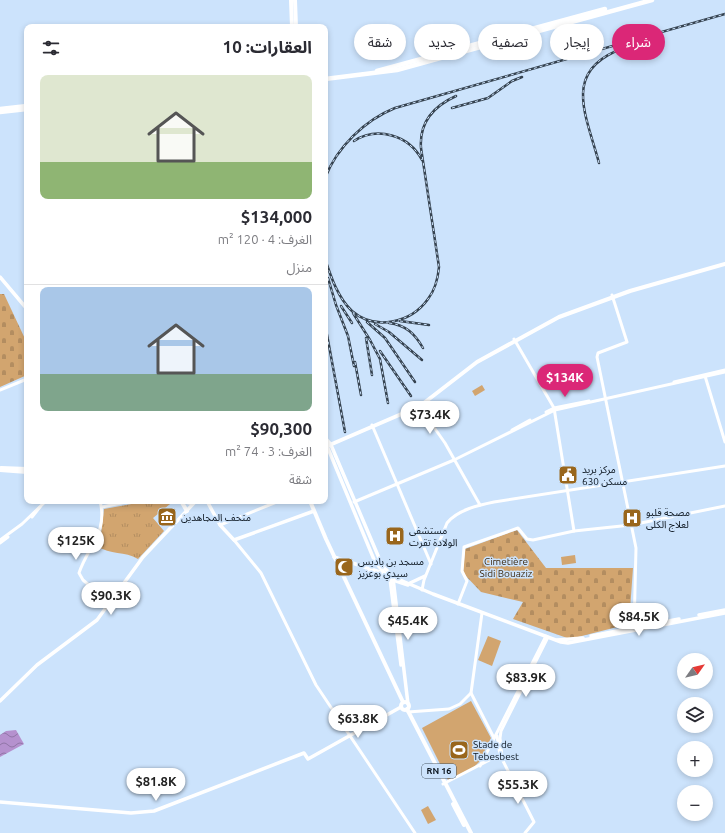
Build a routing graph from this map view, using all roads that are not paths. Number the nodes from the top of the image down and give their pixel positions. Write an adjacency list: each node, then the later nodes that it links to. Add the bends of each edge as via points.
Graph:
1 (291, 0): 5 (main road)
2 (296, 0): 6 (main road)
3 (640, 0): 7 (highway)
4 (652, 0): 8 (highway)
5 (292, 24)
6 (296, 24)
7 (542, 28)
8 (542, 29)
9 (478, 46): 11 (highway, via 388,72)
10 (420, 60): 12 (highway, via 383,70)
11 (328, 78)
12 (328, 78)
13 (24, 106): 14 (highway)
14 (0, 109)
15 (24, 110): 16 (highway)
16 (0, 112)
17 (725, 263): 19 (main road)
18 (0, 277): 20 (main road)
19 (612, 296): 21 (main road, via 561,315); 26 (street, via 627,342 597,355)
20 (24, 305)
21 (514, 340): 27 (main road, via 472,364); 28 (street)
22 (725, 371): 23 (street)
23 (705, 376): 26 (street); 30 (street)
24 (24, 379): 25 (street)
25 (0, 390)
26 (605, 398): 28 (street); 39 (street)
27 (419, 406): 29 (main road); 34 (street)
28 (554, 409): 34 (street); 41 (street)
29 (373, 426): 31 (main road); 40 (street)
30 (725, 442)
31 (328, 445)
32 (328, 447): 42 (main road)
33 (328, 447): 63 (main road)
34 (454, 459): 40 (street); 51 (street)
35 (725, 466): 39 (street)
36 (0, 469): 37 (main road); 38 (main road)
37 (24, 469)
38 (24, 472)
39 (623, 482): 41 (street); 57 (street)
40 (396, 484): 42 (street); 64 (street)
41 (567, 491): 51 (street); 58 (street)
42 (354, 502): 68 (main road, via 379,560)
43 (43, 504): 60 (street)
44 (101, 504): 53 (street)
45 (116, 504): 53 (street)
46 (183, 504): 54 (main road)
47 (194, 504): 54 (main road)
48 (209, 504): 56 (main road)
49 (272, 504): 56 (street)
50 (311, 504): 55 (main road, RN 16)
51 (480, 505): 64 (street, via 449,521)
52 (725, 506): 57 (street)
53 (102, 507): 74 (street, via 98,536 79,573)
54 (187, 511): 74 (main road, via 143,556)
55 (314, 511): 59 (main road); 61 (main road, RN 16)
56 (220, 525): 59 (main road)
57 (631, 525): 58 (street); 78 (street, via 636,551)
58 (574, 531): 75 (street, via 533,540 527,539 518,528 464,547 462,571 467,581)
59 (234, 540): 85 (street, via 261,573 313,678)
60 (0, 541)
61 (334, 557): 62 (main road); 73 (main road, RN 16)
62 (350, 562): 65 (main road); 68 (main road)
63 (375, 562): 65 (main road); 66 (main road)
64 (431, 564): 67 (street)
65 (370, 568): 66 (main road)
66 (384, 573): 68 (main road)
67 (426, 576): 70 (main road); 71 (street)
68 (391, 578): 69 (main road); 70 (main road); 72 (main road); 81 (main road)
69 (402, 583): 71 (main road); 72 (main road)
70 (409, 583): 71 (main road)
71 (420, 589): 75 (main road)
72 (394, 590): 83 (main road)
73 (352, 594): 81 (main road, RN 16); 83 (main road, RN 16)
74 (110, 603): 82 (main road, via 97,620 37,664)
75 (458, 604): 77 (main road)
76 (725, 612): 78 (main road)
77 (482, 613): 79 (main road); 80 (street)
78 (633, 628): 79 (main road, via 577,638 556,640)
79 (547, 637): 84 (street); 87 (street, via 501,731)
80 (471, 693): 83 (street, via 452,708 416,711); 86 (street)
81 (402, 695): 83 (main road, RN 16)
82 (0, 701)
83 (405, 707): 85 (main road); 89 (main road, RN 16); 89 (main road, RN 16)
84 (497, 734): 86 (street); 87 (street)
85 (349, 735): 90 (main road, via 308,760 304,753 183,801 148,812 131,813); 91 (street)
86 (494, 738): 88 (street)
87 (501, 755): 88 (street); 93 (street, via 534,822)
88 (480, 766): 89 (street)
89 (444, 783): 92 (main road, RN 16)
90 (0, 802)
91 (415, 833)
92 (470, 833)
93 (525, 833)

